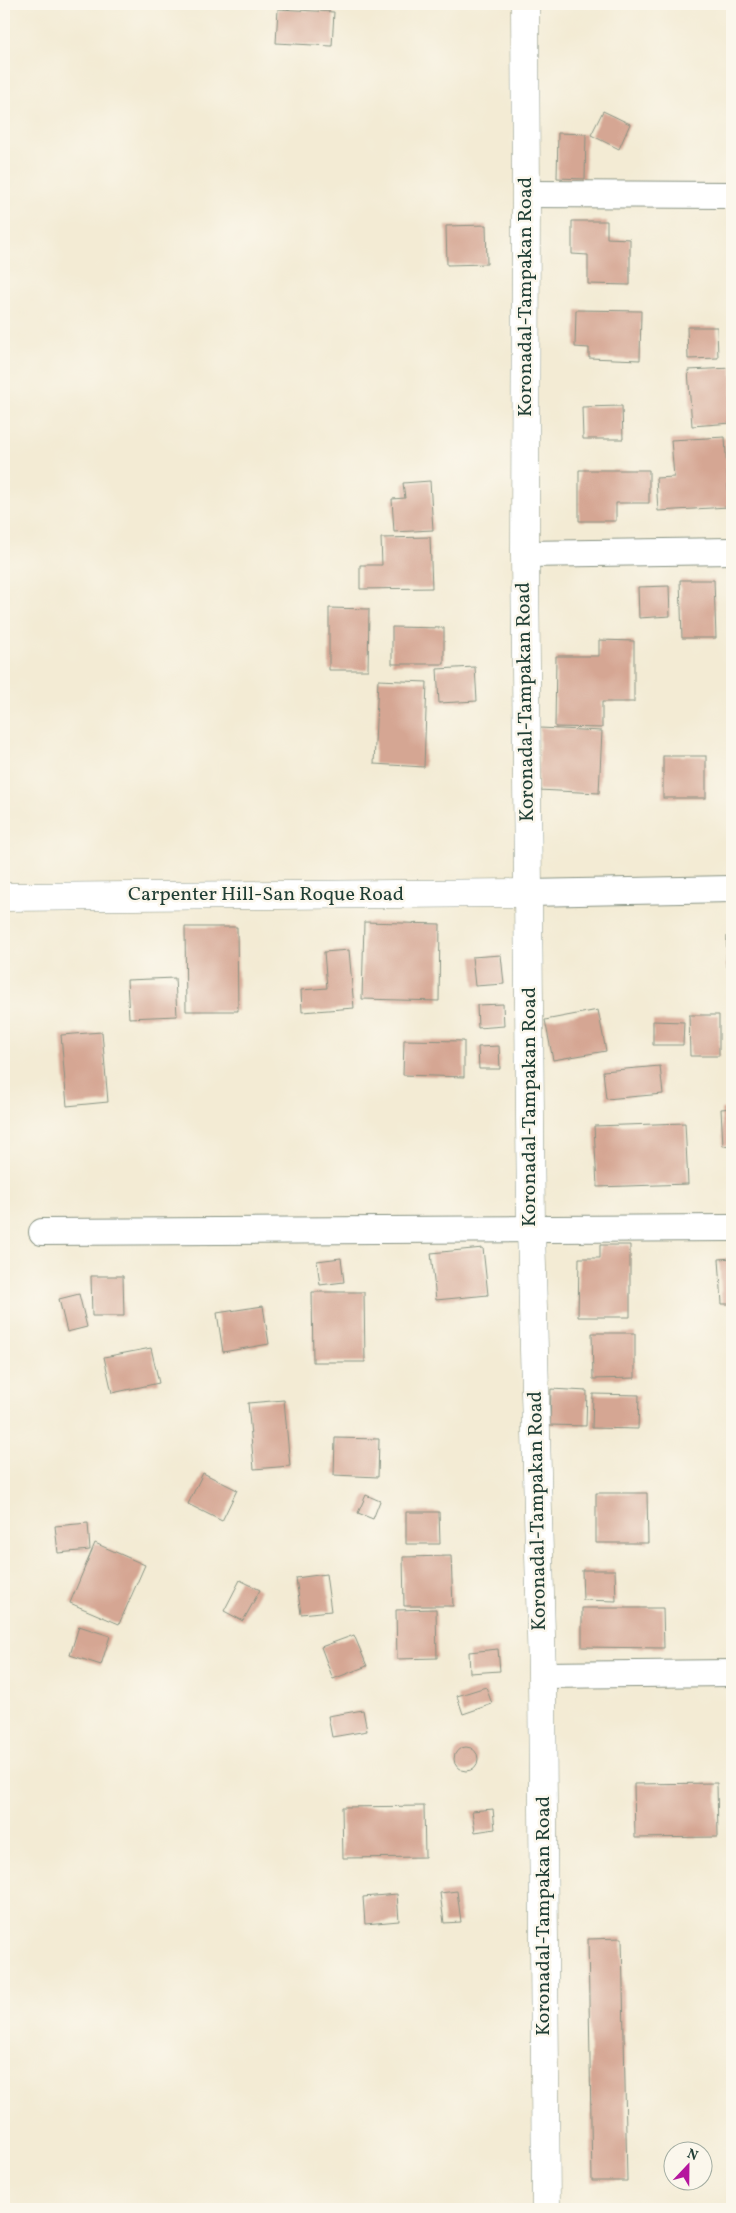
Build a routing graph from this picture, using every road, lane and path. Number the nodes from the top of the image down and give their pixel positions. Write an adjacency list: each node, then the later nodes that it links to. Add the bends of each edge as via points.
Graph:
1 (524, 4): 2 (main road, Koronadal-Tampakan Road)
2 (526, 194): 3 (street); 5 (main road, Koronadal-Tampakan Road)
3 (732, 195)
4 (732, 551): 5 (street)
5 (525, 554): 7 (main road, Koronadal-Tampakan Road)
6 (732, 888): 7 (street)
7 (528, 893): 8 (main road, Carpenter Hill-San Roque Road); 9 (main road, Koronadal-Tampakan Road)
8 (4, 897)
9 (531, 1228): 10 (street); 11 (street); 13 (main road, Koronadal-Tampakan Road)
10 (732, 1228)
11 (42, 1232)
12 (732, 1672): 13 (street)
13 (542, 1675): 14 (main road, Koronadal-Tampakan Road)
14 (546, 2209)

